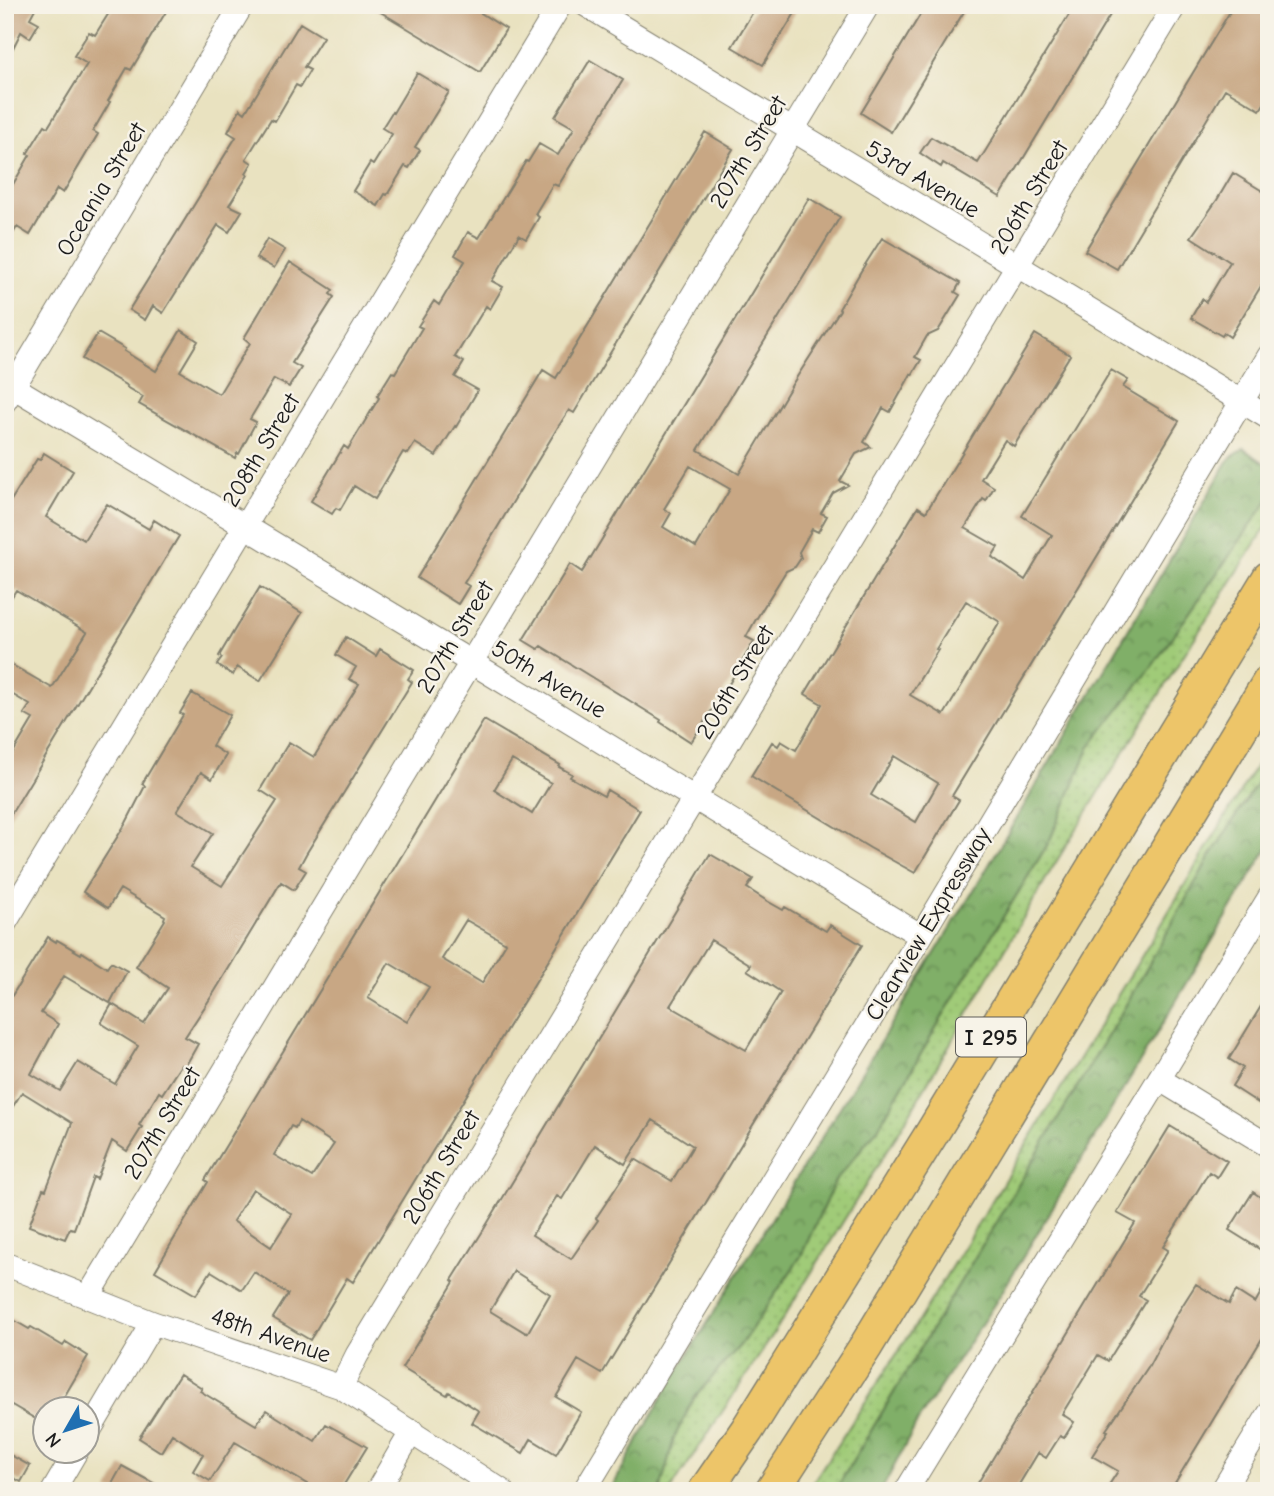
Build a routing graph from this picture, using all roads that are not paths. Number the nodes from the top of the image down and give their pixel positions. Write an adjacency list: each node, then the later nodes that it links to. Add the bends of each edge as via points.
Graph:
1 (242, 5): 9 (street, Oceania Street)
2 (560, 5): 12 (street, 208th Street)
3 (586, 5): 6 (street, 53rd Avenue)
4 (868, 5): 6 (street, 207th Street)
5 (1175, 5): 7 (street, 206th Street)
6 (792, 130): 7 (street, 53rd Avenue); 14 (street, 207th Street)
7 (1017, 267): 10 (street, 53rd Avenue); 16 (street, 206th Street)
8 (1269, 356): 10 (street, Clearview Expressway)
9 (8, 390): 12 (street, 50th Avenue)
10 (1241, 402): 11 (street, 53rd Avenue); 19 (street, Clearview Expressway)
11 (1269, 418)
12 (245, 527): 14 (street, 50th Avenue); 18 (street, 208th Street)
13 (1269, 578): 34 (highway, I 295, via 932,1133)
14 (471, 662): 16 (street, 50th Avenue); 23 (street, 207th Street)
15 (1269, 682): 35 (highway, I 295, via 866,1346)
16 (695, 799): 19 (street, 50th Avenue); 25 (street, 206th Street)
17 (1269, 898): 20 (street)
18 (5, 923)
19 (921, 936): 33 (street, Clearview Expressway)
20 (1159, 1079): 21 (street); 36 (street)
21 (1269, 1146)
22 (5, 1264): 23 (street, 48th Avenue)
23 (88, 1297): 24 (street, 48th Avenue)
24 (153, 1323): 25 (street, 48th Avenue); 26 (street)
25 (341, 1387): 28 (street, 48th Avenue)
26 (102, 1409)
27 (1269, 1414): 37 (street)
28 (412, 1431): 31 (street); 32 (street, 48th Avenue)
29 (69, 1464): 30 (street)
30 (53, 1491)
31 (377, 1491)
32 (502, 1491)
33 (584, 1491)
34 (705, 1491)
35 (772, 1491)
36 (906, 1491)
37 (1222, 1491)

